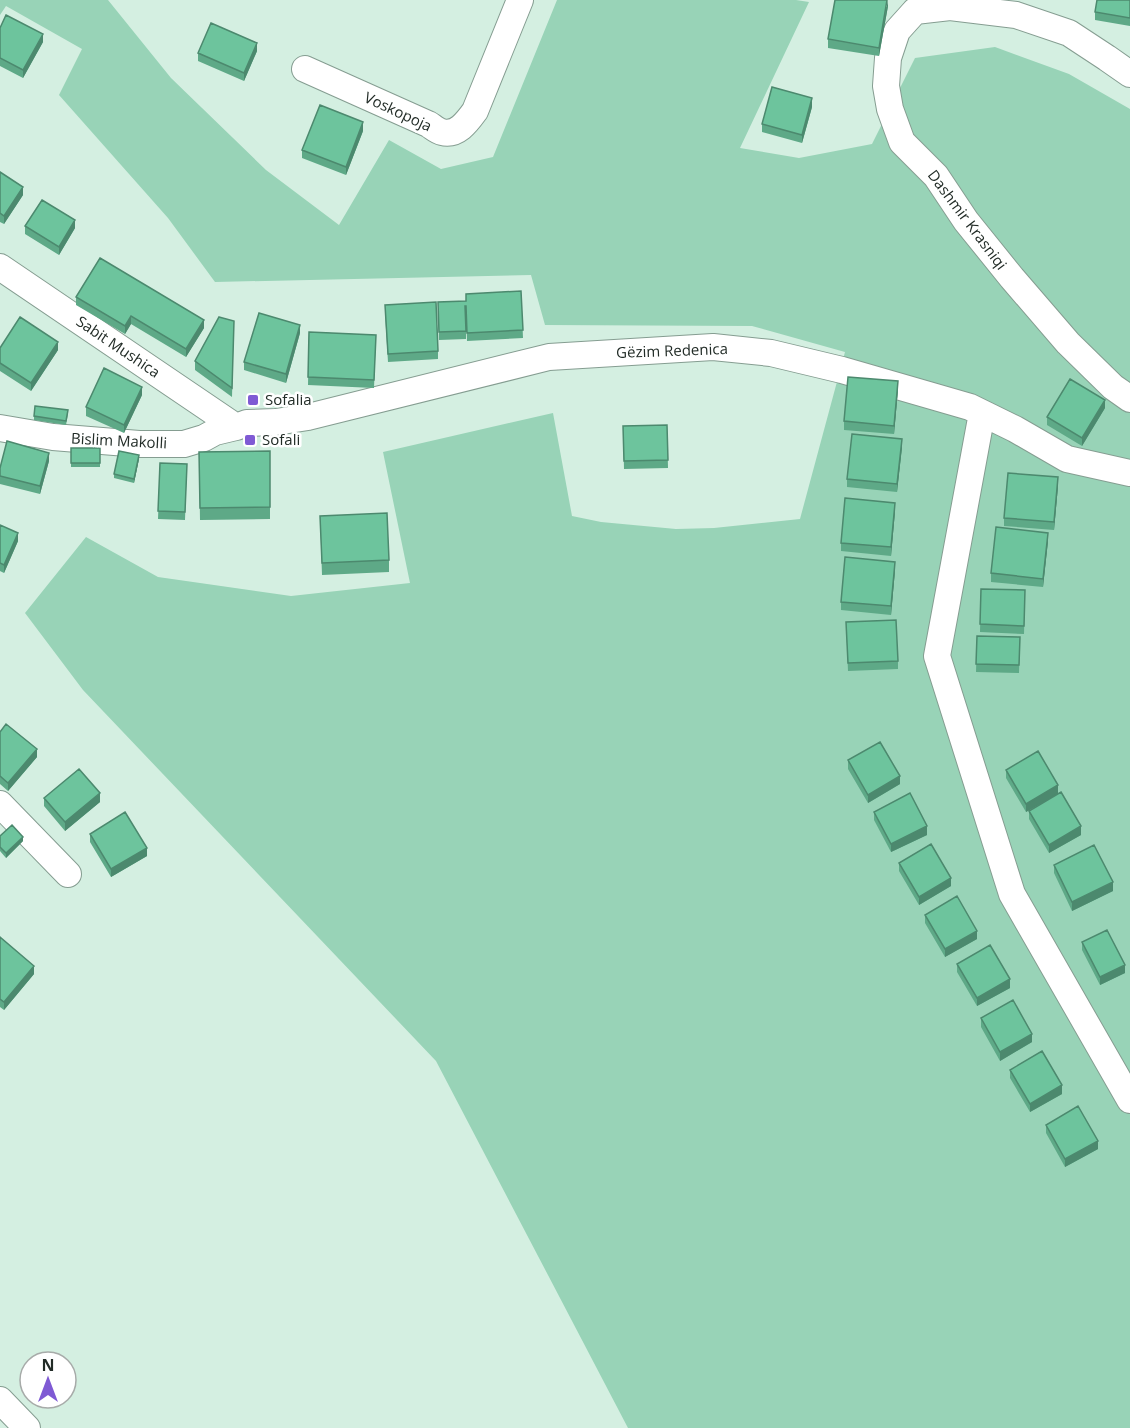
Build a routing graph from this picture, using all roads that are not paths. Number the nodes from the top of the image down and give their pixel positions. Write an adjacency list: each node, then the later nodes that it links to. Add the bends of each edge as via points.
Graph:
1 (520, 0): 3 (street, Voskopoja, via 475,111 454,132 441,132)
2 (912, 6): 4 (street, via 1016,15 1069,33); 6 (street, Dashmir Krasniqi, via 897,31 888,58 886,86 902,142 936,176 966,221 1068,343)
3 (305, 69)
4 (1130, 74)
5 (0, 267): 8 (street, Sabit Mushica)
6 (1130, 399)
7 (982, 413): 8 (street, Gëzim Redenica, via 842,370 771,353 713,346 549,357 308,417); 10 (street, Gëzim Redenica, via 1067,459); 13 (street, via 937,656 1012,894)
8 (236, 427): 9 (street, Bislim Makolli, via 184,444 53,437)
9 (0, 428)
10 (1130, 473)
11 (0, 804): 12 (street)
12 (68, 874)
13 (1130, 1100)
14 (0, 1400): 15 (street)
15 (27, 1428)

